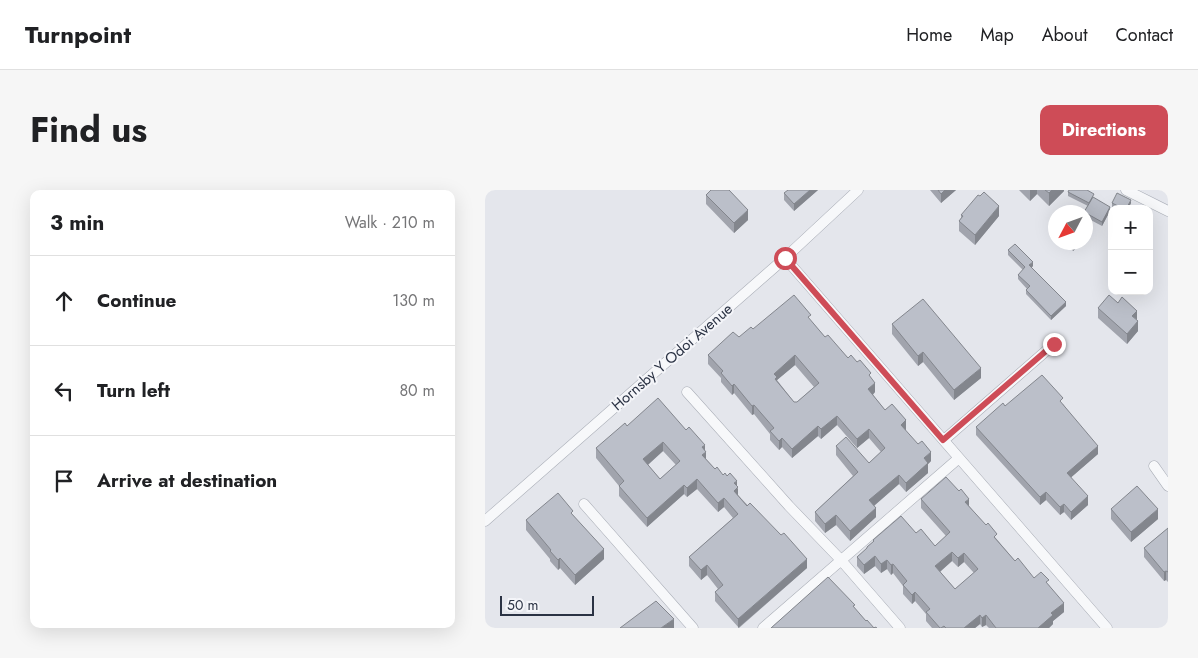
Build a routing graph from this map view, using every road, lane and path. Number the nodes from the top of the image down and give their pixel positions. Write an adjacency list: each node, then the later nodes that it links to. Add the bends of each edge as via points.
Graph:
1 (858, 190): 4 (street, Hornsby Y Odoi Avenue)
2 (1126, 190): 3 (street)
3 (1168, 211)
4 (785, 258): 7 (street); 12 (street, Hornsby Y Odoi Avenue)
5 (1054, 344): 7 (street)
6 (687, 392): 13 (street)
7 (943, 440): 8 (street)
8 (959, 458): 13 (street); 17 (street)
9 (1154, 466): 10 (street)
10 (1168, 486)
11 (584, 504): 14 (street)
12 (485, 522)
13 (840, 559): 15 (street); 16 (street)
14 (693, 628)
15 (763, 628)
16 (900, 628)
17 (1107, 628)

